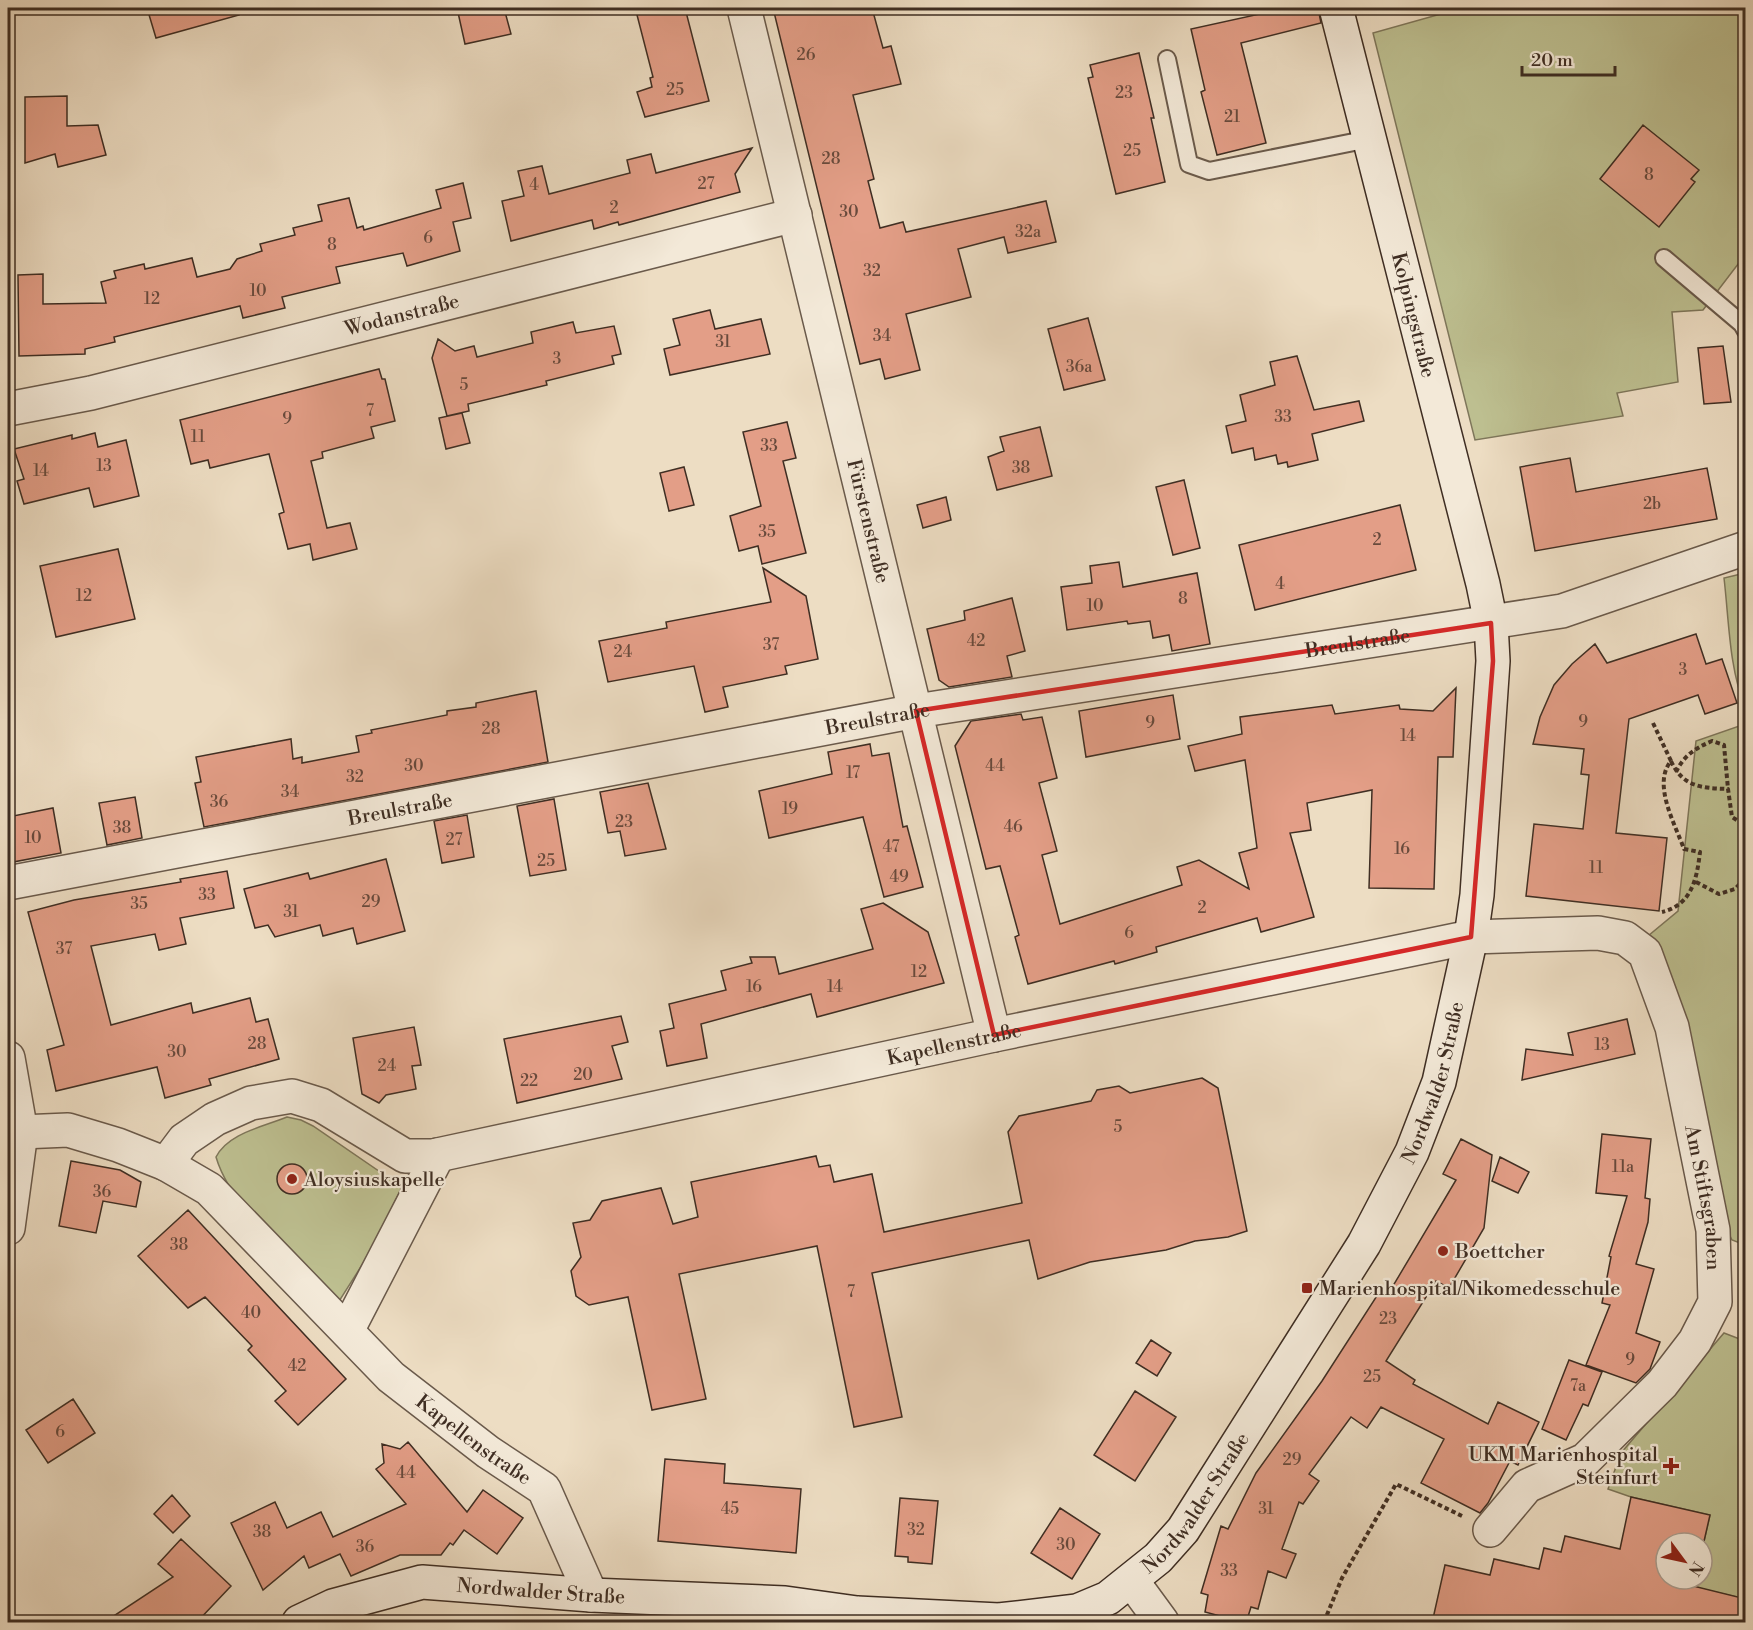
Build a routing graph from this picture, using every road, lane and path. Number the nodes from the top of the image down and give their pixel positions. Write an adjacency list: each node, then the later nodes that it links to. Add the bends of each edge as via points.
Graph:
1 (744, 8): 5 (street, Fürstenstraße)
2 (1336, 8): 4 (street, Kolpingstraße)
3 (1167, 59): 4 (lane, via 1189,164 1209,171)
4 (1370, 139): 10 (street, Kolpingstraße)
5 (795, 214): 8 (street, Wodanstraße, via 91,393); 11 (street, Fürstenstraße)
6 (1664, 258): 7 (lane)
7 (1746, 331)
8 (8, 409)
9 (1746, 548): 10 (street, Breulstraße, via 1562,611)
10 (1491, 623): 11 (street, Breulstraße); 22 (street, Nordwalder Straße, via 1493,661 1487,771)
11 (916, 711): 19 (street, Breulstraße); 24 (street, Fürstenstraße)
12 (1653, 723): 13 (path)
13 (1671, 761): 14 (path); 18 (path, via 1664,769 1663,785 1684,849 1700,852)
14 (1676, 772): 15 (path, via 1686,783); 15 (path, via 1681,760 1712,741 1724,745)
15 (1728, 789): 16 (path, via 1732,817)
16 (1746, 826)
17 (1746, 877): 18 (path, via 1735,889 1719,894)
18 (1696, 882): 20 (path, via 1676,909)
19 (8, 883)
20 (1662, 912)
21 (1746, 925): 23 (path, via 1741,926)
22 (1471, 937): 24 (street, Kapellenstraße); 31 (street, Am Stiftsgraben, via 1598,933 1625,938 1645,953 1672,1027 1713,1230 1715,1302 1695,1341 1662,1384 1581,1470 1527,1486); 32 (street, Nordwalder Straße, via 1439,1082 1401,1173 1364,1244 1184,1530)
23 (1746, 944)
24 (994, 1035): 27 (street, Kapellenstraße)
25 (8, 1058): 26 (street)
26 (21, 1132): 28 (street, Kapellenstraße, via 68,1130); 29 (street)
27 (438, 1155): 28 (street, Kapellenstraße, via 405,1156 321,1106 292,1096 251,1104 215,1119 184,1140); 30 (street)
28 (166, 1164): 30 (street, Kapellenstraße, via 209,1189)
29 (8, 1228)
30 (347, 1331): 33 (street, Kapellenstraße, via 392,1377 488,1452 544,1489)
31 (1490, 1530): 37 (path, via 1396,1484 1342,1578)
32 (1132, 1581): 34 (street, Nordwalder Straße, via 1108,1598 1077,1611 1010,1619); 36 (street)
33 (591, 1595): 34 (street, Nordwalder Straße, via 785,1603); 35 (street, Nordwalder Straße, via 422,1582 333,1606)
34 (856, 1618)
35 (299, 1623)
36 (1162, 1623)
37 (1324, 1623)

